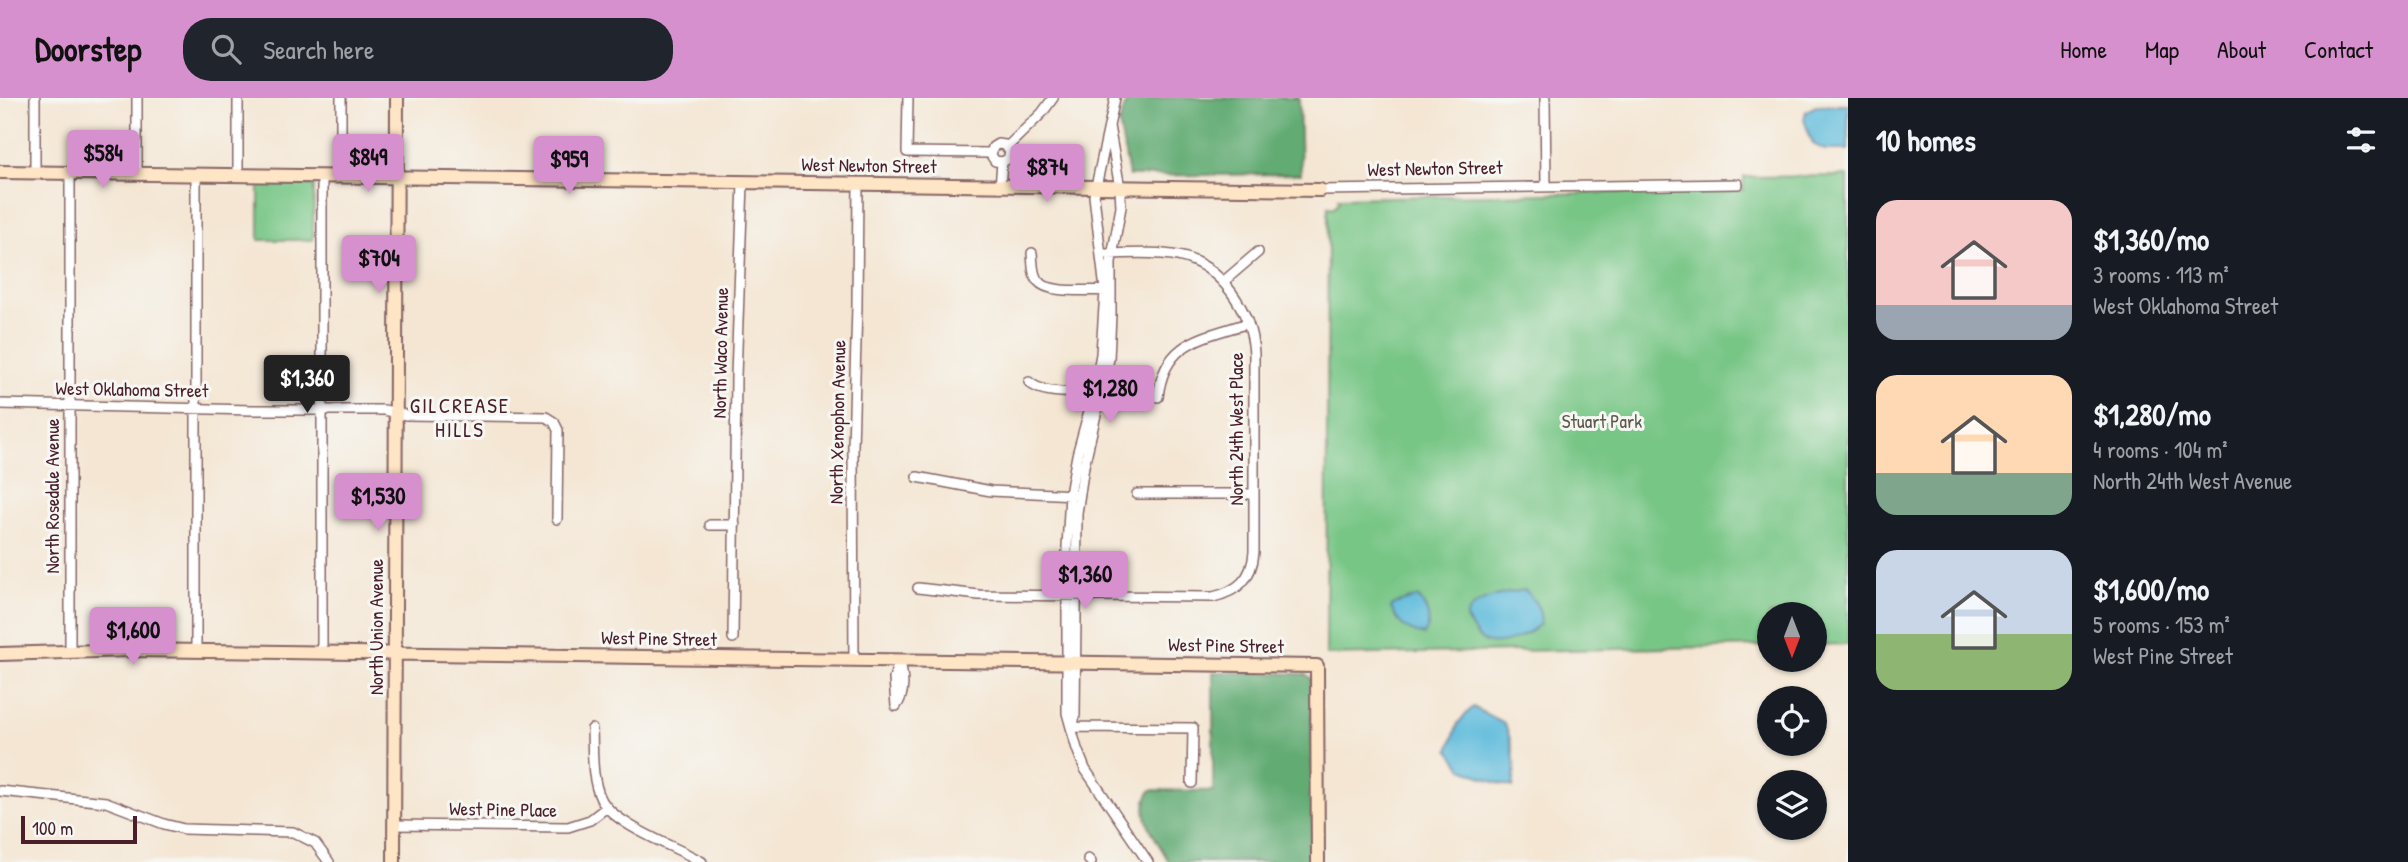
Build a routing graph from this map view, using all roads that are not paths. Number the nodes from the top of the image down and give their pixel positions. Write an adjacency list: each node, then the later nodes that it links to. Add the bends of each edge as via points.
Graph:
1 (35, 98): 15 (street)
2 (137, 98): 17 (street)
3 (238, 98): 19 (street)
4 (341, 98): 21 (street)
5 (397, 98): 22 (street, North Union Avenue)
6 (908, 98): 12 (street, via 907,152)
7 (1053, 98): 11 (street)
8 (1115, 98): 10 (street)
9 (1545, 98): 26 (street)
10 (1108, 124): 28 (street); 29 (street)
11 (1007, 147): 12 (street, via 998,144); 13 (street, via 1009,156)
12 (991, 153): 13 (street, via 995,161)
13 (1002, 162): 27 (street)
14 (0, 172): 15 (street, West Newton Street)
15 (35, 173): 16 (street, West Newton Street)
16 (70, 173): 17 (street, West Newton Street); 42 (street, North Rosedale Avenue)
17 (137, 174): 18 (street, West Newton Street)
18 (196, 175): 19 (street, West Newton Street); 43 (street)
19 (238, 176): 20 (street, West Newton Street)
20 (322, 177): 21 (street, West Newton Street); 44 (street)
21 (341, 177): 22 (street, West Newton Street)
22 (396, 177): 23 (street, West Newton Street); 45 (street, North Union Avenue)
23 (743, 183): 24 (street, West Newton Street); 52 (street, North Waco Avenue)
24 (858, 184): 27 (street, West Newton Street); 61 (street, North Xenophon Avenue)
25 (1738, 184): 26 (street, West Newton Street)
26 (1546, 186): 30 (street, West Newton Street)
27 (1000, 187): 28 (street, West Newton Street)
28 (1096, 188): 29 (street, West Newton Street); 33 (street, via 1095,218)
29 (1120, 188): 30 (street, West Newton Street); 34 (street, via 1119,226)
30 (1320, 190)
31 (1258, 252): 35 (street)
32 (1032, 253): 36 (street, via 1035,277 1045,287)
33 (1102, 254): 34 (street, North 24th West Place); 36 (street)
34 (1112, 254): 35 (street, North 24th West Place, via 1182,257); 36 (street)
35 (1223, 282): 37 (street, North 24th West Place)
36 (1108, 290): 39 (street, via 1110,345)
37 (1248, 323): 40 (street, via 1176,352 1160,378); 48 (street, North 24th West Place, via 1254,353)
38 (1029, 382): 39 (street, via 1045,390)
39 (1098, 393): 49 (street)
40 (1158, 397)
41 (0, 404): 42 (street, West Oklahoma Street)
42 (69, 405): 43 (street, West Oklahoma Street); 56 (street, North Rosedale Avenue)
43 (195, 408): 44 (street, West Oklahoma Street); 57 (street)
44 (322, 410): 45 (street, West Oklahoma Street); 58 (street)
45 (395, 412): 50 (street, West Oklahoma Street, via 538,416 554,422 558,430); 60 (street, North Union Avenue)
46 (917, 477): 49 (street, via 991,491)
47 (1137, 494): 48 (street)
48 (1253, 494): 54 (street, North 24th West Place, via 1253,561 1242,584 1227,594)
49 (1074, 495): 54 (street)
50 (557, 519)
51 (710, 525): 52 (street)
52 (735, 525): 55 (street, North Waco Avenue)
53 (918, 587): 54 (street, via 960,594)
54 (1071, 596): 62 (street)
55 (733, 638)
56 (70, 651): 57 (street, West Pine Street); 59 (street, West Pine Street)
57 (196, 651): 58 (street, West Pine Street)
58 (322, 653): 60 (street, West Pine Street)
59 (0, 654)
60 (395, 654): 61 (street, West Pine Street); 68 (street, North Union Avenue)
61 (854, 660): 62 (street, West Pine Street)
62 (1071, 663): 63 (street, via 1068,713); 73 (street, West Pine Street, via 1317,666)
63 (1073, 727): 65 (street, via 1192,729); 72 (street, via 1086,769)
64 (592, 729): 67 (street, via 597,786)
65 (1192, 783)
66 (0, 791): 69 (street, via 106,802 184,829 293,832 314,843)
67 (607, 807): 68 (street, West Pine Place, via 590,820 568,827); 71 (street, via 622,820)
68 (394, 825): 70 (street, North Union Avenue)
69 (327, 859)
70 (394, 862)
71 (702, 862)
72 (1148, 862)
73 (1318, 862)

